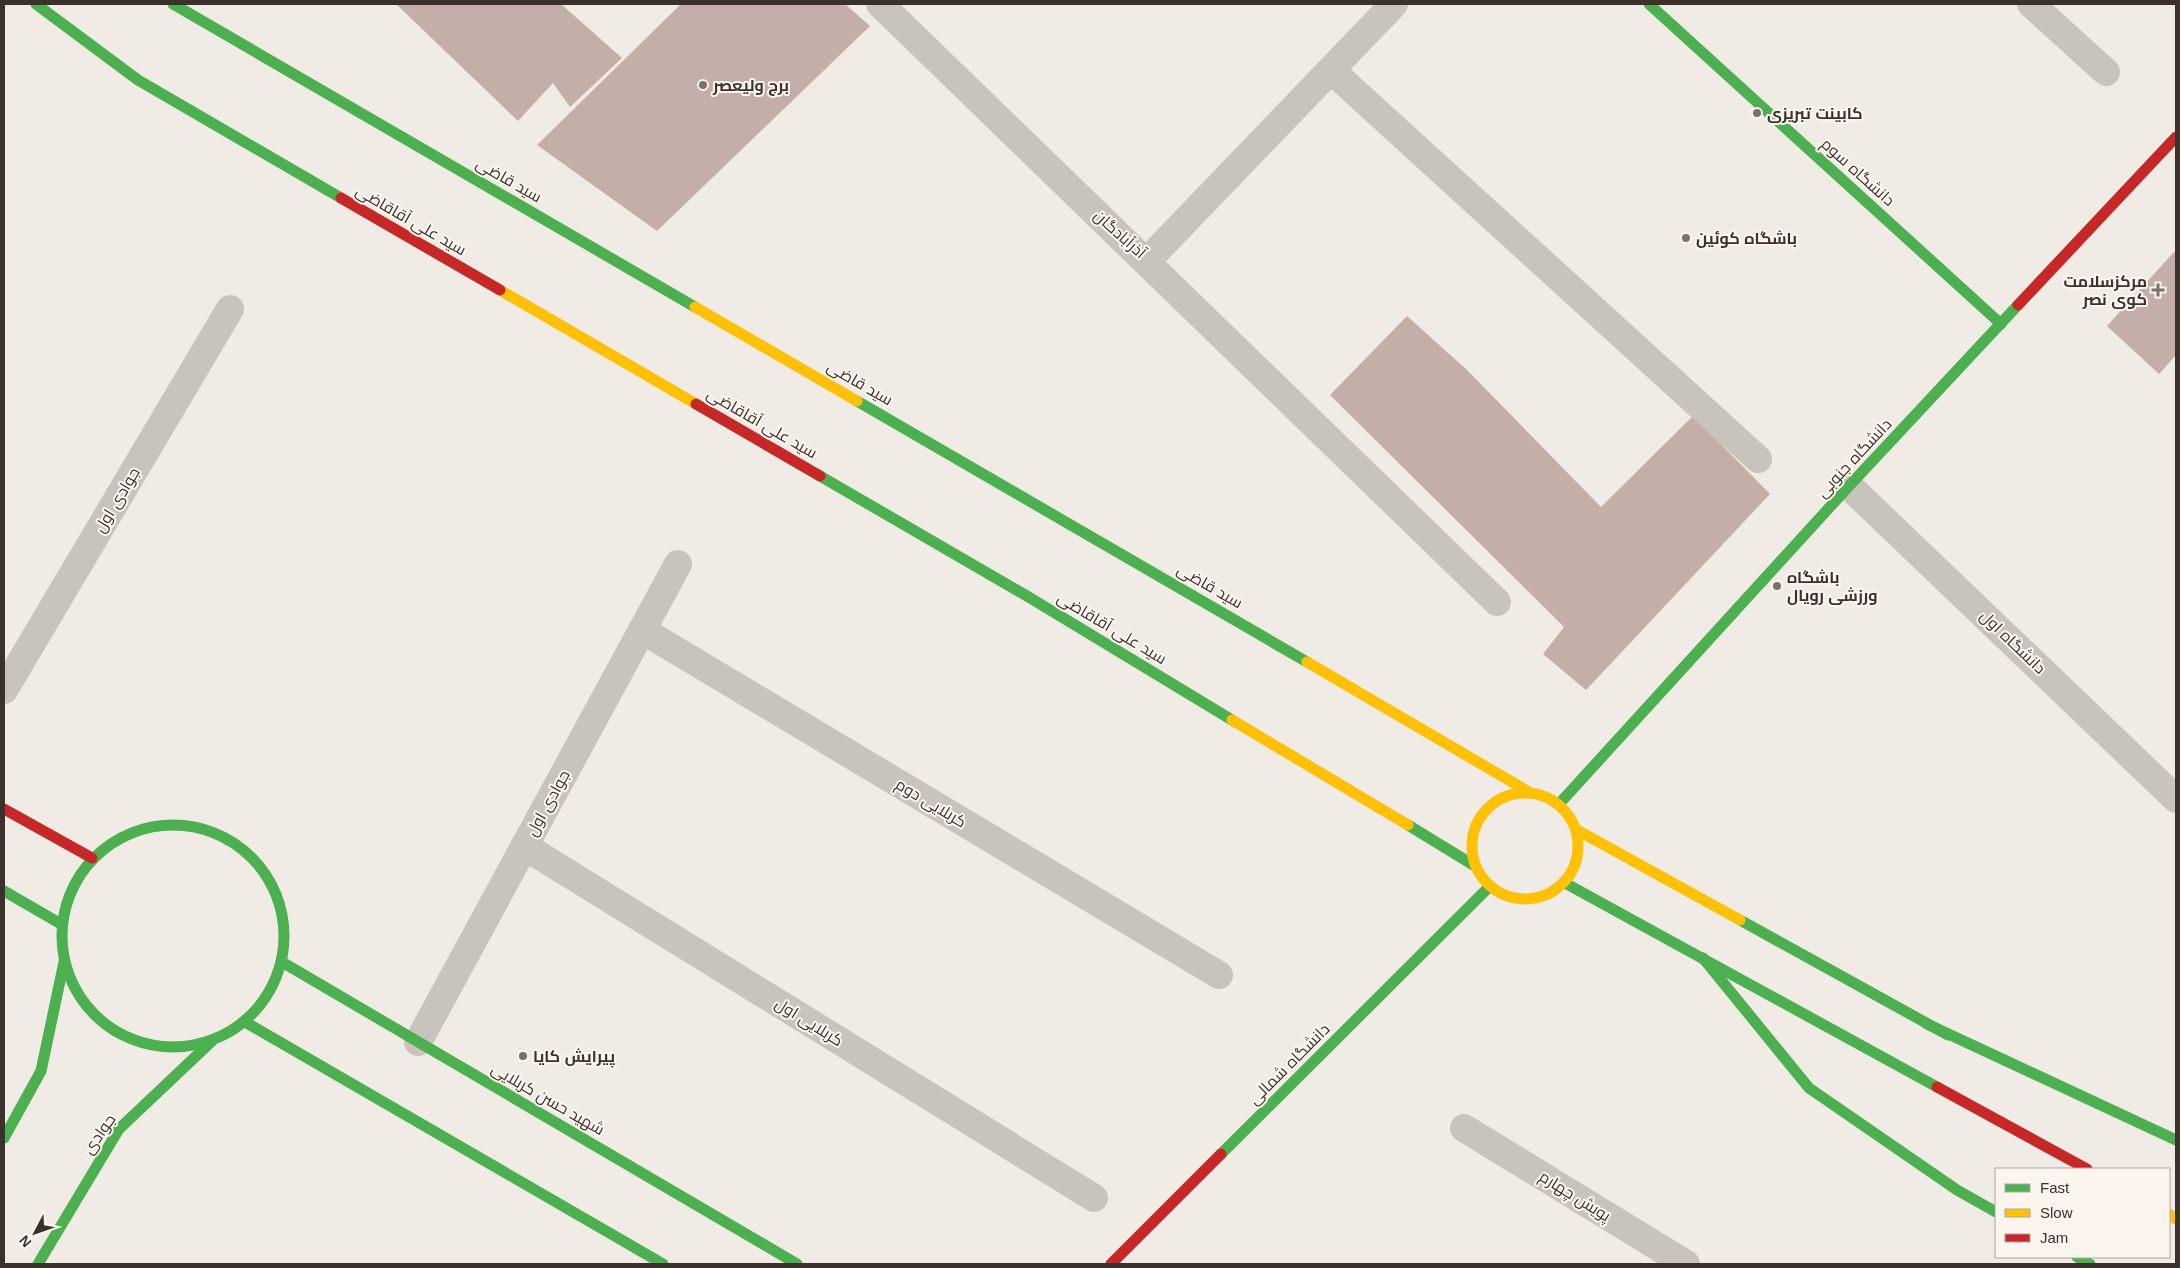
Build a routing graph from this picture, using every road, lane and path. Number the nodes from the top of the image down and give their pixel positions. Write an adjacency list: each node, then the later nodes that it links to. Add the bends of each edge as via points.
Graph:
1 (36, 4): 26 (main road, سید علی آقاقاضی, via 138,80 1027,596)
2 (173, 4): 19 (main road, سید قاضی)
3 (880, 4): 10 (street, آذرآبادگان)
4 (1394, 4): 7 (street, آذرآبادگان)
5 (1649, 4): 12 (main road, دانشگاه سوم)
6 (2031, 4): 8 (street)
7 (1332, 71): 10 (street, آذرآبادگان); 13 (street)
8 (2106, 72)
9 (2176, 137): 12 (main road, دانشگاه جنوبی)
10 (1146, 262): 16 (street)
11 (230, 309): 18 (street, جوادی اول)
12 (2001, 324): 14 (main road, دانشگاه جنوبی)
13 (1758, 459)
14 (1850, 486): 20 (street, دانشگاه اول); 21 (main road, دانشگاه جنوبی)
15 (678, 564): 17 (street, جوادی اول)
16 (1497, 602)
17 (642, 630): 24 (street, جوادی اول); 34 (street, کربلایی دوم)
18 (4, 690)
19 (1529, 792): 21 (main road); 26 (main road, via 1507,795 1489,806 1480,818 1471,844)
20 (2176, 799)
21 (1559, 804): 23 (main road)
22 (4, 809): 25 (main road)
23 (1577, 830): 27 (main road, via 1578,858); 36 (main road)
24 (524, 846): 38 (street, جوادی اول); 44 (street, کربلایی اول)
25 (92, 858): 30 (main road, via 72,888); 33 (main road, via 121,836 156,826 192,826 226,838 254,860 274,890 284,925)
26 (1474, 866): 28 (main road)
27 (1565, 883): 28 (main road, via 1548,895 1527,900 1507,897); 31 (main road)
28 (1490, 887): 50 (main road, دانشگاه شمالی)
29 (4, 891): 30 (main road)
30 (61, 924): 32 (main road)
31 (1703, 958): 43 (main road); 45 (main road, via 1809,1088 1957,1190)
32 (64, 962): 37 (main road, via 79,996 104,1024 137,1042 175,1048); 40 (main road, via 40,1071)
33 (282, 962): 35 (main road, via 268,995); 38 (main road, شهید حسن کربلایی)
34 (1219, 975)
35 (245, 1022): 37 (main road); 48 (main road)
36 (1926, 1024): 41 (main road); 42 (main road)
37 (212, 1041): 47 (main road, جوادی, via 119,1129)
38 (418, 1042): 49 (main road, شهید حسن کربلایی)
39 (1464, 1128): 51 (street, پویش چهارم)
40 (4, 1138)
41 (2176, 1140)
42 (2176, 1152)
43 (2084, 1168)
44 (1094, 1198)
45 (1995, 1211)
46 (2078, 1258): 52 (main road)
47 (38, 1264)
48 (663, 1264)
49 (798, 1264)
50 (1111, 1264)
51 (1686, 1264)
52 (2090, 1264)

